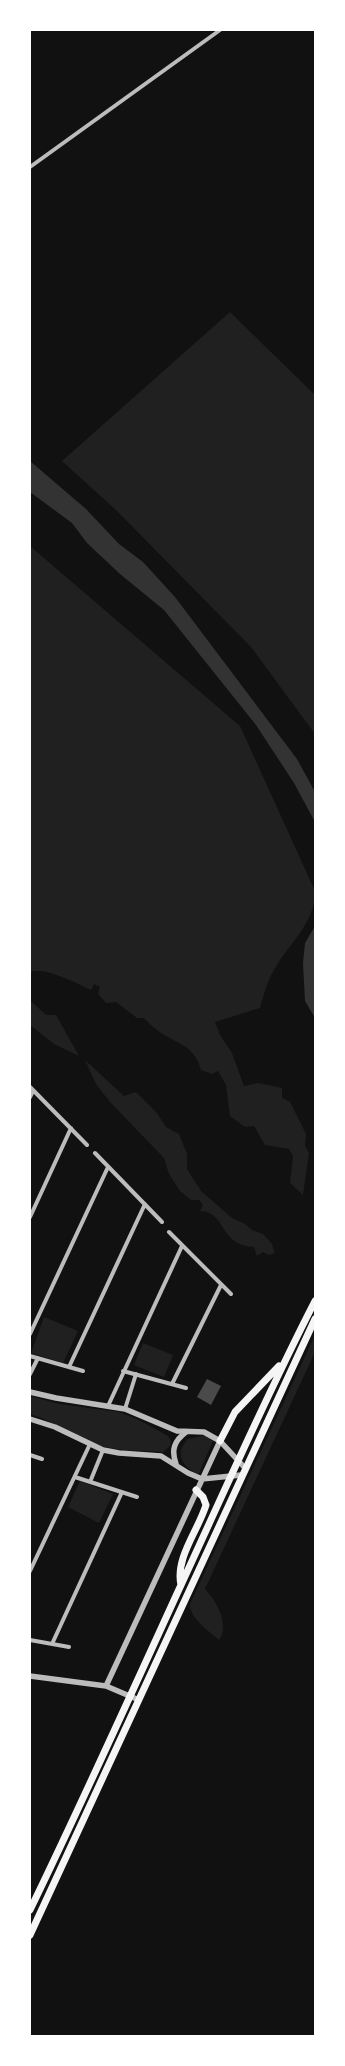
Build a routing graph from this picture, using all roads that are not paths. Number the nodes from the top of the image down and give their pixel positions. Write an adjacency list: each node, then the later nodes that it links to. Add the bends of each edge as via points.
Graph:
1 (220, 30): 2 (street)
2 (30, 167)
3 (32, 1089): 4 (street); 5 (street)
4 (30, 1097)
5 (71, 1128): 6 (street); 10 (street)
6 (87, 1145)
7 (95, 1153): 8 (street)
8 (108, 1167): 9 (street); 18 (street)
9 (145, 1204): 11 (street); 22 (street)
10 (30, 1217)
11 (162, 1222)
12 (169, 1232): 13 (street)
13 (182, 1246): 14 (street); 24 (street)
14 (221, 1285): 15 (street); 27 (street)
15 (231, 1294)
16 (315, 1301): 21 (main road)
17 (315, 1319): 41 (main road)
18 (30, 1334)
19 (30, 1356): 20 (street)
20 (38, 1358): 22 (street); 25 (street)
21 (284, 1362): 34 (main road, via 235,1412); 39 (main road)
22 (69, 1367): 23 (street)
23 (83, 1371)
24 (123, 1371): 26 (street); 30 (street)
25 (30, 1374)
26 (136, 1374): 27 (street); 31 (street)
27 (172, 1384): 28 (street)
28 (186, 1388)
29 (30, 1392): 30 (street)
30 (108, 1406): 31 (street)
31 (125, 1409): 33 (street, via 168,1429)
32 (30, 1419): 35 (street, via 55,1427)
33 (186, 1432): 34 (street, via 204,1432); 40 (street, via 178,1438 174,1447 173,1456)
34 (220, 1441): 39 (street); 45 (street)
35 (90, 1444): 36 (street); 44 (street)
36 (103, 1450): 40 (street, via 161,1456); 46 (street)
37 (30, 1455): 38 (street)
38 (42, 1459)
39 (238, 1460): 41 (street); 43 (main road)
40 (176, 1464): 45 (street)
41 (245, 1468): 42 (main road)
42 (241, 1475): 43 (street); 58 (main road)
43 (230, 1476): 45 (street); 51 (main road)
44 (75, 1477): 46 (street); 50 (street)
45 (202, 1479): 47 (street)
46 (90, 1482): 48 (street)
47 (196, 1490): 51 (main road, via 206,1505 182,1562 179,1575); 56 (street)
48 (122, 1492): 49 (street); 53 (street)
49 (137, 1497)
50 (30, 1571)
51 (181, 1586): 57 (main road)
52 (30, 1640): 53 (street)
53 (52, 1644): 54 (street)
54 (70, 1647)
55 (30, 1676): 56 (street)
56 (106, 1686): 57 (street)
57 (130, 1696): 58 (street); 59 (main road)
58 (139, 1700): 60 (main road)
59 (30, 1910)
60 (30, 1935)

